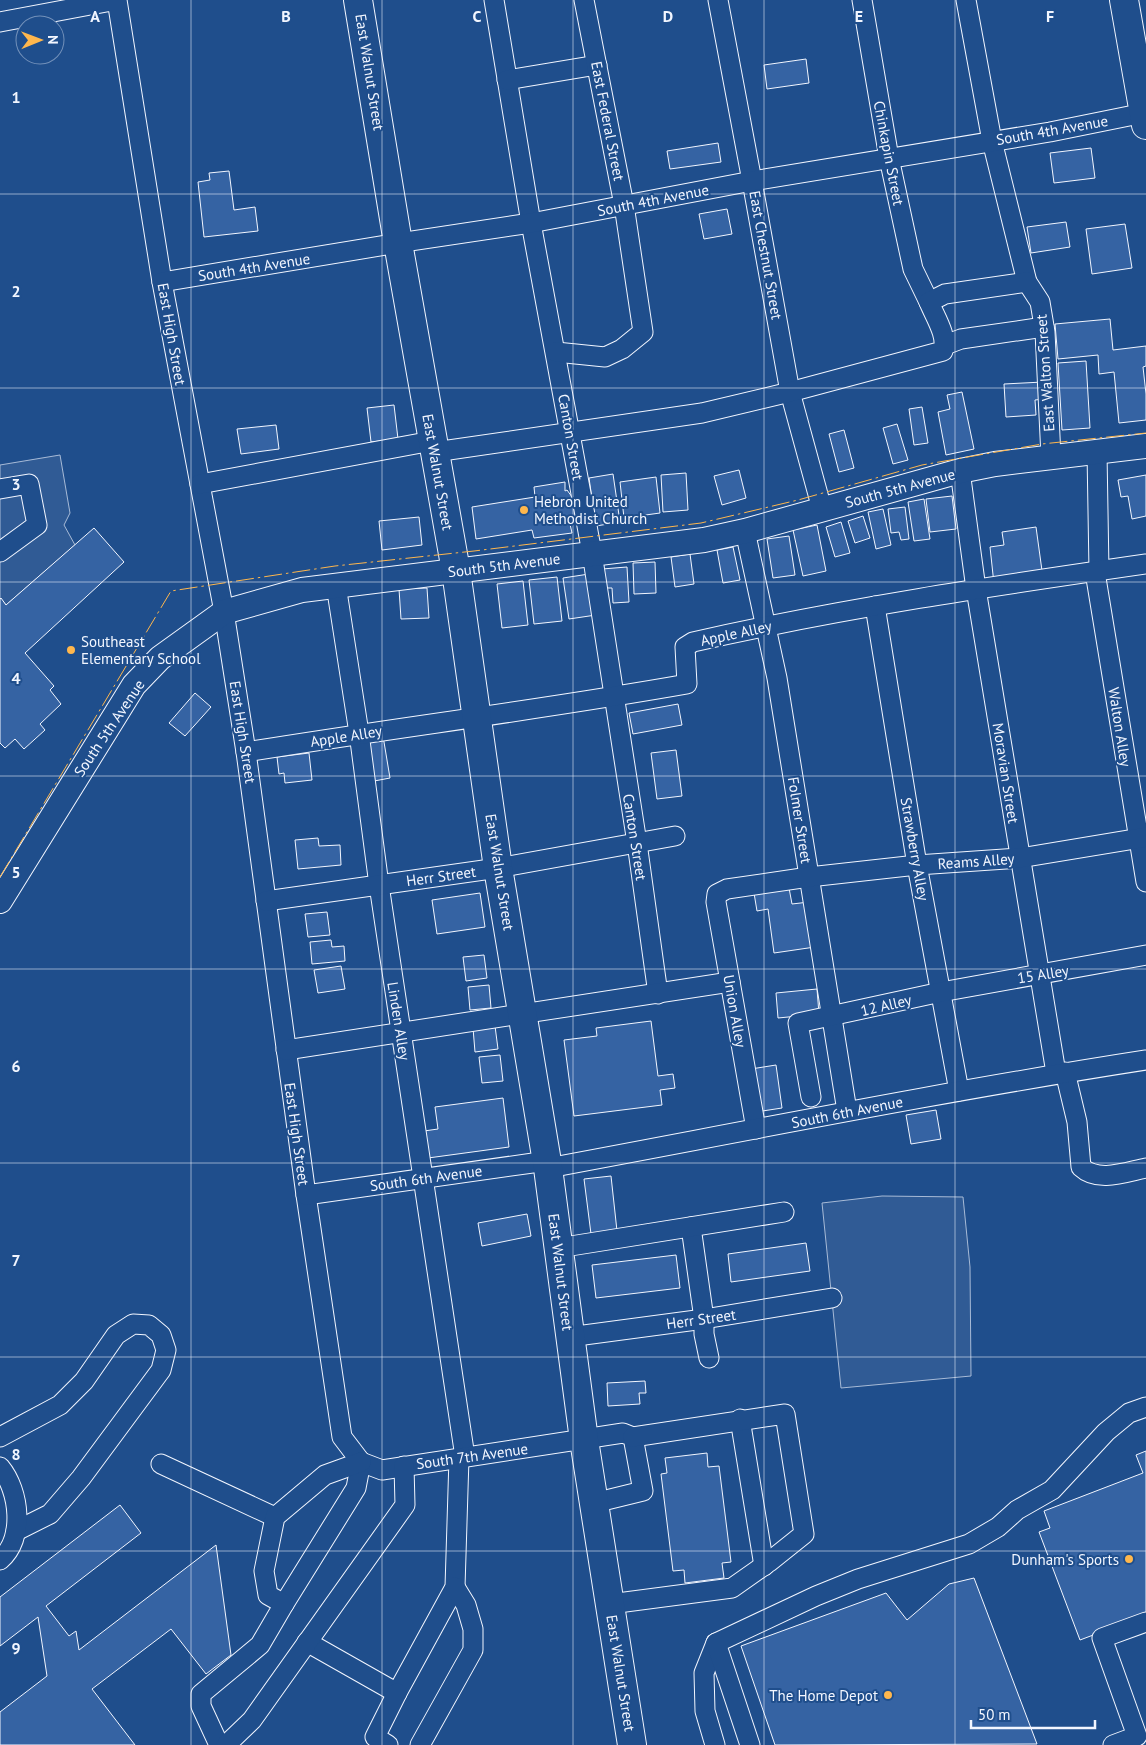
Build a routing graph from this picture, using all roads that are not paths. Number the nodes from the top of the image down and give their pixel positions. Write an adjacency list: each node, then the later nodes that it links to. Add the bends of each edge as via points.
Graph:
1 (117, 0): 9 (street); 20 (street, East High Street)
2 (358, 0): 19 (highway, East Walnut Street)
3 (494, 0): 12 (street, Canton Street)
4 (584, 0): 11 (street, East Federal Street)
5 (718, 0): 16 (street, East Chestnut Street)
6 (862, 0): 15 (street, Chinkapin Street)
7 (966, 0): 14 (street, East Walton Street)
8 (1124, 0): 10 (highway)
9 (0, 22)
10 (1140, 59): 13 (highway)
11 (597, 65): 12 (street); 17 (street, East Federal Street)
12 (507, 80): 18 (street, Canton Street)
13 (1145, 119): 14 (street, South 4th Avenue)
14 (992, 141): 15 (street, South 4th Avenue); 21 (street, East Walton Street)
15 (889, 158): 16 (street, South 4th Avenue); 22 (street, Chinkapin Street, via 913,269)
16 (752, 181): 17 (street, South 4th Avenue); 26 (street, East Chestnut Street)
17 (624, 205): 18 (street, South 4th Avenue); 25 (street, East Federal Street, via 643,332 622,349 605,357)
18 (531, 223): 19 (street, South 4th Avenue); 25 (street, Canton Street)
19 (398, 243): 20 (street, South 4th Avenue); 28 (highway, East Walnut Street)
20 (162, 282): 33 (street, East High Street)
21 (1027, 282): 22 (street, via 945,294); 23 (street, East Walton Street, via 1040,302)
22 (928, 302): 24 (street, Chinkapin Street)
23 (1044, 327): 24 (street); 31 (street, East Walton Street)
24 (945, 344): 26 (street, via 942,351)
25 (556, 352): 27 (street, Canton Street)
26 (790, 392): 27 (street, via 702,413); 35 (street, East Chestnut Street)
27 (570, 432): 28 (street); 38 (street, Canton Street)
28 (434, 446): 33 (street); 40 (highway, East Walnut Street)
29 (1146, 446): 30 (main road, South 5th Avenue)
30 (1098, 452): 31 (main road, South 5th Avenue); 41 (street, Walton Alley)
31 (1050, 457): 32 (main road, South 5th Avenue)
32 (960, 471): 35 (main road, South 5th Avenue); 43 (street, Moravian Street)
33 (200, 484): 45 (street, East High Street)
34 (0, 489): 37 (street, via 29,484 37,525)
35 (822, 509): 36 (main road, South 5th Avenue)
36 (745, 531): 38 (main road, South 5th Avenue, via 704,540); 46 (street, Folmer Street)
37 (0, 552)
38 (592, 553): 40 (main road, South 5th Avenue); 47 (street, Canton Street)
39 (1146, 564): 41 (street, Apple Alley)
40 (456, 571): 42 (main road, South 5th Avenue); 48 (highway, East Walnut Street)
41 (1097, 572): 43 (street, Apple Alley); 52 (street, Walton Alley)
42 (336, 585): 45 (main road, South 5th Avenue, via 302,590); 49 (street, Linden Alley)
43 (976, 589): 44 (street, Apple Alley); 54 (street, Moravian Street)
44 (875, 606): 46 (street, Apple Alley); 55 (street, Strawberry Alley)
45 (224, 612): 50 (street, East High Street); 61 (main road, South 5th Avenue, via 160,658 134,685)
46 (766, 626): 47 (street, Apple Alley, via 693,642 685,647 687,684); 57 (street, Folmer Street)
47 (614, 697): 48 (street, Apple Alley); 53 (street, Canton Street)
48 (477, 718): 49 (street, Apple Alley); 56 (highway, East Walnut Street)
49 (359, 733): 50 (street, Apple Alley); 59 (street, Linden Alley)
50 (246, 752): 62 (street, East High Street)
51 (675, 836): 53 (street, Herr Street)
52 (1142, 838): 54 (street, Reams Alley); 58 (street, Walton Alley)
53 (637, 843): 56 (street, Herr Street); 67 (street, Canton Street)
54 (1020, 858): 55 (street, Reams Alley); 64 (street, Moravian Street)
55 (917, 865): 57 (street, Reams Alley); 66 (street, Strawberry Alley)
56 (498, 868): 59 (street, Herr Street); 68 (highway, East Walnut Street)
57 (809, 877): 60 (street, Reams Alley, via 727,889); 69 (street, Folmer Street)
58 (1146, 882)
59 (378, 885): 62 (street, Herr Street); 70 (street, Linden Alley)
60 (717, 894): 65 (street, Union Alley)
61 (0, 901)
62 (266, 901): 71 (street, East High Street)
63 (1146, 955): 64 (street, 15 Alley)
64 (1040, 976): 66 (street, 15 Alley); 73 (street, Moravian Street)
65 (730, 982): 67 (street); 77 (street, Union Alley)
66 (941, 992): 69 (street, 12 Alley); 74 (street, Strawberry Alley)
67 (658, 994): 68 (street)
68 (522, 1014): 70 (street); 78 (highway, East Walnut Street)
69 (832, 1017): 75 (street, 12 Alley, via 798,1023); 76 (street, Folmer Street)
70 (401, 1033): 71 (street); 80 (street, Linden Alley)
71 (286, 1050): 81 (street, East High Street)
72 (1146, 1060): 73 (street, South 6th Avenue)
73 (1061, 1073): 74 (street, South 6th Avenue); 79 (street, via 1077,1122 1081,1167 1093,1175)
74 (959, 1091): 76 (street, South 6th Avenue)
75 (811, 1097)
76 (847, 1111): 77 (street, South 6th Avenue)
77 (756, 1128): 78 (street, South 6th Avenue)
78 (547, 1164): 80 (street, South 6th Avenue); 84 (highway, East Walnut Street)
79 (1146, 1168)
80 (423, 1178): 81 (street, South 6th Avenue); 94 (street, Linden Alley)
81 (306, 1195): 95 (street, East High Street, via 342,1437)
82 (784, 1212): 83 (street)
83 (691, 1227): 84 (street); 86 (street)
84 (558, 1248): 87 (highway, East Walnut Street)
85 (832, 1298): 86 (street, Herr Street)
86 (704, 1319): 87 (street, Herr Street); 88 (street)
87 (569, 1337): 93 (highway, East Walnut Street)
88 (709, 1358)
89 (1146, 1407): 109 (street, via 1129,1412 1106,1432 1052,1490 969,1544 858,1579)
90 (740, 1419): 92 (street, South 7th Avenue); 103 (street); 103 (street, South 7th Avenue, via 785,1414 788,1432 804,1534)
91 (0, 1437): 101 (street, via 60,1406 84,1381 116,1335 133,1324 149,1325 161,1335 166,1350 160,1370 87,1471 50,1514)
92 (633, 1437): 93 (street, South 7th Avenue, via 623,1433); 99 (street, via 643,1491)
93 (584, 1440): 94 (street, South 7th Avenue); 99 (highway, East Walnut Street)
94 (462, 1458): 97 (street, South 7th Avenue); 104 (street, Linden Alley)
95 (361, 1462): 97 (street, South 7th Avenue, via 382,1470); 100 (street, via 325,1475); 105 (street, via 356,1488)
96 (160, 1464): 100 (street)
97 (404, 1466): 108 (street, via 405,1505)
98 (0, 1468): 101 (street, via 6,1474 16,1500)
99 (594, 1503): 106 (highway, East Walnut Street)
100 (275, 1517): 105 (street, via 264,1571 268,1595)
101 (16, 1531): 102 (street)
102 (0, 1560)
103 (764, 1566): 106 (street, via 732,1588)
104 (455, 1587): 110 (street); 115 (street, via 466,1605 473,1629 473,1650)
105 (284, 1604): 112 (street, via 260,1645 201,1694 201,1706)
106 (610, 1604): 116 (highway, East Walnut Street)
107 (1146, 1622): 111 (street, via 1102,1638)
108 (307, 1642): 110 (street); 113 (street, via 252,1720)
109 (716, 1643): 117 (street, via 704,1673 705,1711); 118 (street)
110 (397, 1693): 114 (street, via 375,1736)
111 (1139, 1740): 119 (street)
112 (219, 1745)
113 (226, 1745)
114 (388, 1745)
115 (420, 1745)
116 (632, 1745)
117 (715, 1745)
118 (750, 1745)
119 (1113, 1745)

